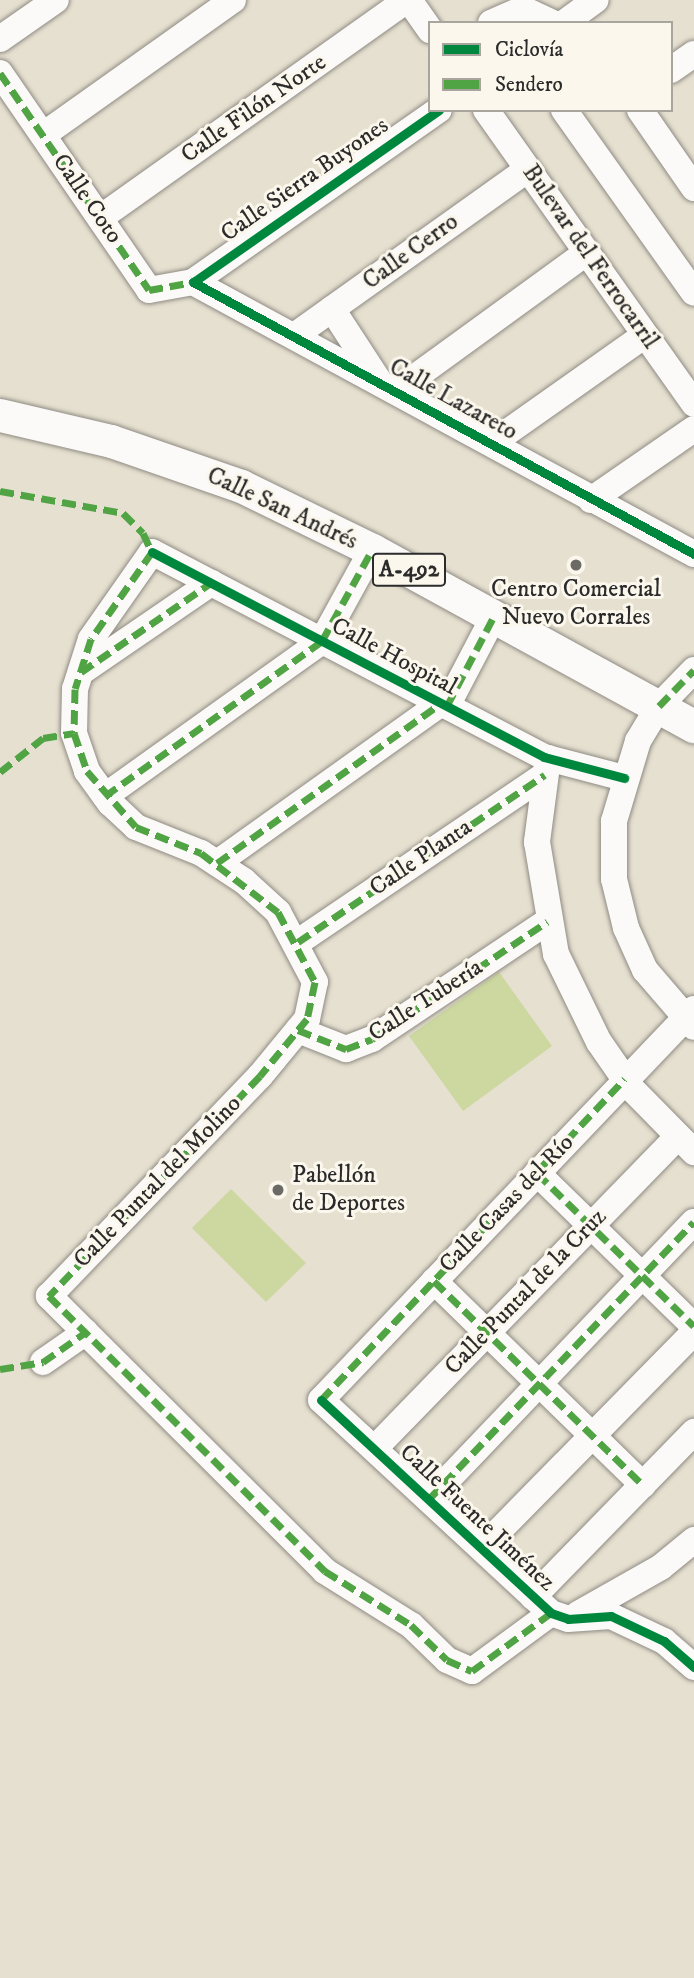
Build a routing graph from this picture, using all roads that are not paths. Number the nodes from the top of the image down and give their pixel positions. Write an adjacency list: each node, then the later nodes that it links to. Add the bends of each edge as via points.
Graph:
1 (56, 0): 8 (street)
2 (233, 0): 16 (street)
3 (408, 0): 7 (street); 19 (street, Calle Filón Norte)
4 (596, 0): 6 (street)
5 (491, 13): 6 (street, via 523,9)
6 (567, 17)
7 (428, 27)
8 (0, 39)
9 (694, 54): 10 (street)
10 (673, 69)
11 (0, 73): 16 (street, Calle Coto)
12 (436, 112): 21 (street, Calle Sierra Buyones)
13 (487, 112): 17 (street, Bulevar del Ferrocarril)
14 (565, 112): 22 (street)
15 (641, 112): 18 (street)
16 (43, 135): 19 (street, Calle Coto)
17 (528, 169): 20 (street, Bulevar del Ferrocarril); 23 (street, Calle Cerro)
18 (692, 182)
19 (100, 218): 21 (street, Calle Coto, via 149,290)
20 (586, 252): 24 (street, Bulevar del Ferrocarril); 26 (street)
21 (192, 282): 25 (street, Calle Lazareto)
22 (694, 293)
23 (332, 309): 25 (street, Calle Cerro); 26 (street, Calle Lazareto)
24 (645, 335): 27 (street, Bulevar del Ferrocarril); 30 (street)
25 (294, 336): 26 (street, Calle Lazareto)
26 (388, 387): 30 (street, Calle Lazareto)
27 (694, 404)
28 (0, 415): 32 (main road, Calle San Andrés / A-492, via 178,463)
29 (694, 429): 31 (street)
30 (492, 443): 31 (street, Calle Lazareto)
31 (591, 500): 34 (street, Calle Lazareto)
32 (372, 550): 36 (main road, Calle San Andrés / A-492); 37 (street)
33 (152, 552): 35 (street, Calle Hospital); 39 (street, Calle Puntal del Molino, via 91,639)
34 (694, 554)
35 (211, 583): 37 (street, Calle Hospital); 39 (street)
36 (494, 616): 40 (street); 41 (main road, Calle San Andrés / A-492)
37 (322, 641): 40 (street, Calle Hospital); 45 (street)
38 (694, 670): 41 (street)
39 (81, 672): 45 (street, Calle Puntal del Molino, via 74,733)
40 (444, 705): 43 (street, Calle Hospital); 46 (street)
41 (659, 706): 42 (main road, Calle San Andrés / A-492); 44 (street)
42 (694, 726)
43 (546, 766): 44 (street, Calle Hospital); 47 (street, via 537,842); 48 (street, Calle Planta)
44 (624, 778): 49 (street, via 614,821 614,868 626,928 645,970)
45 (105, 796): 46 (street, Calle Puntal del Molino, via 136,827)
46 (217, 863): 48 (street, Calle Puntal del Molino, via 278,912)
47 (547, 922): 50 (street, Calle Tubería, via 372,1039 346,1049); 51 (street, via 567,980)
48 (298, 942): 50 (street, Calle Puntal del Molino, via 315,982)
49 (691, 1018): 51 (street, Calle Casas del Río)
50 (298, 1030): 59 (street, Calle Puntal del Molino, via 49,1296)
51 (625, 1079): 52 (street); 53 (street, Calle Casas del Río)
52 (685, 1144): 55 (street, Calle Puntal de la Cruz)
53 (537, 1173): 55 (street); 57 (street, Calle Casas del Río)
54 (694, 1222): 56 (street)
55 (591, 1225): 56 (street); 61 (street, Calle Puntal de la Cruz)
56 (642, 1276): 58 (street); 63 (street)
57 (434, 1281): 61 (street); 64 (street, Calle Casas del Río)
58 (694, 1326)
59 (86, 1332): 62 (street); 72 (street, Calle Puntal del Molino, via 325,1571 411,1625 447,1660 472,1671)
60 (694, 1332): 66 (street)
61 (487, 1333): 63 (street); 67 (street, Calle Puntal de la Cruz)
62 (43, 1362)
63 (539, 1384): 66 (street); 69 (street)
64 (321, 1400): 67 (street, Calle Fuente Jiménez)
65 (694, 1432): 68 (street)
66 (593, 1436): 68 (street); 71 (street)
67 (375, 1448): 69 (street, Calle Fuente Jiménez)
68 (643, 1485): 72 (street)
69 (429, 1499): 71 (street, Calle Fuente Jiménez)
70 (694, 1539): 72 (street, via 661,1567)
71 (482, 1548): 72 (street, Calle Fuente Jiménez)
72 (551, 1610): 73 (street, Calle Fuente Jiménez, via 611,1616)
73 (689, 1655)

